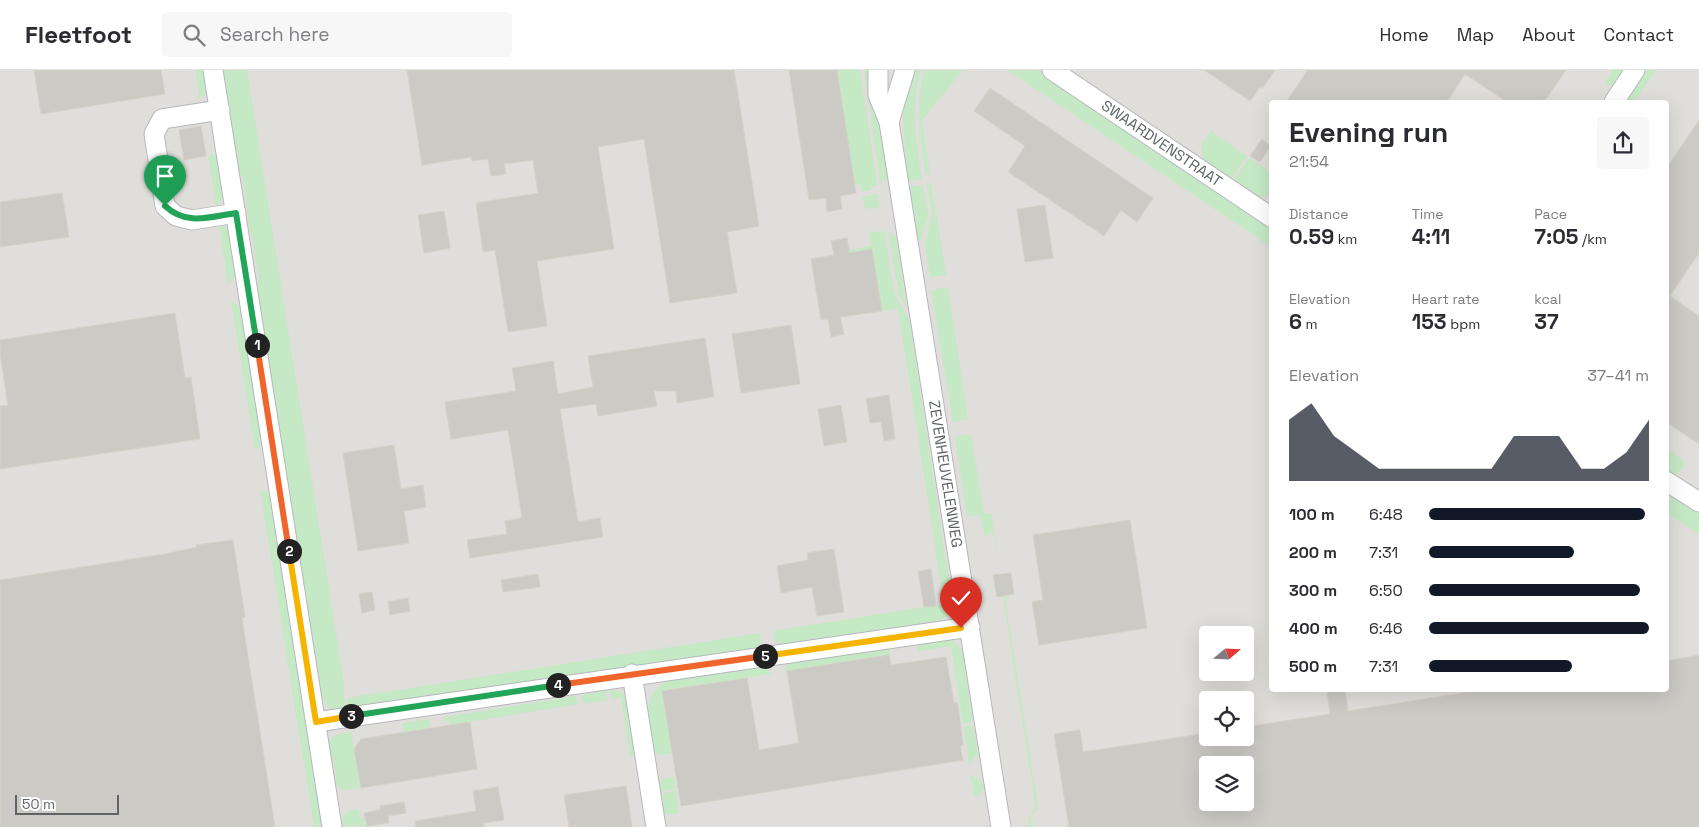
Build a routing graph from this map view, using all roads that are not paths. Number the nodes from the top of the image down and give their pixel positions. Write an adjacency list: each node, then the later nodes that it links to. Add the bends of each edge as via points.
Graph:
1 (214, 70): 7 (street)
2 (878, 70): 8 (street, ZEVENHEUVELENWEG, via 878,95)
3 (905, 70): 8 (street, ZEVENHEUVELENWEG)
4 (1052, 70): 10 (street, SWAARDVENSTRAAT)
5 (1635, 70): 6 (street)
6 (1615, 100)
7 (220, 110): 9 (street); 9 (street, via 162,119 154,134 165,206 176,216 192,220)
8 (889, 122): 13 (street, ZEVENHEUVELENWEG)
9 (236, 213): 15 (street)
10 (1269, 216)
11 (1669, 483): 12 (street)
12 (1699, 502)
13 (970, 627): 14 (street); 18 (street, ZEVENHEUVELENWEG)
14 (632, 674): 15 (street); 17 (street)
15 (316, 722): 16 (street)
16 (332, 827)
17 (656, 827)
18 (1001, 827)

